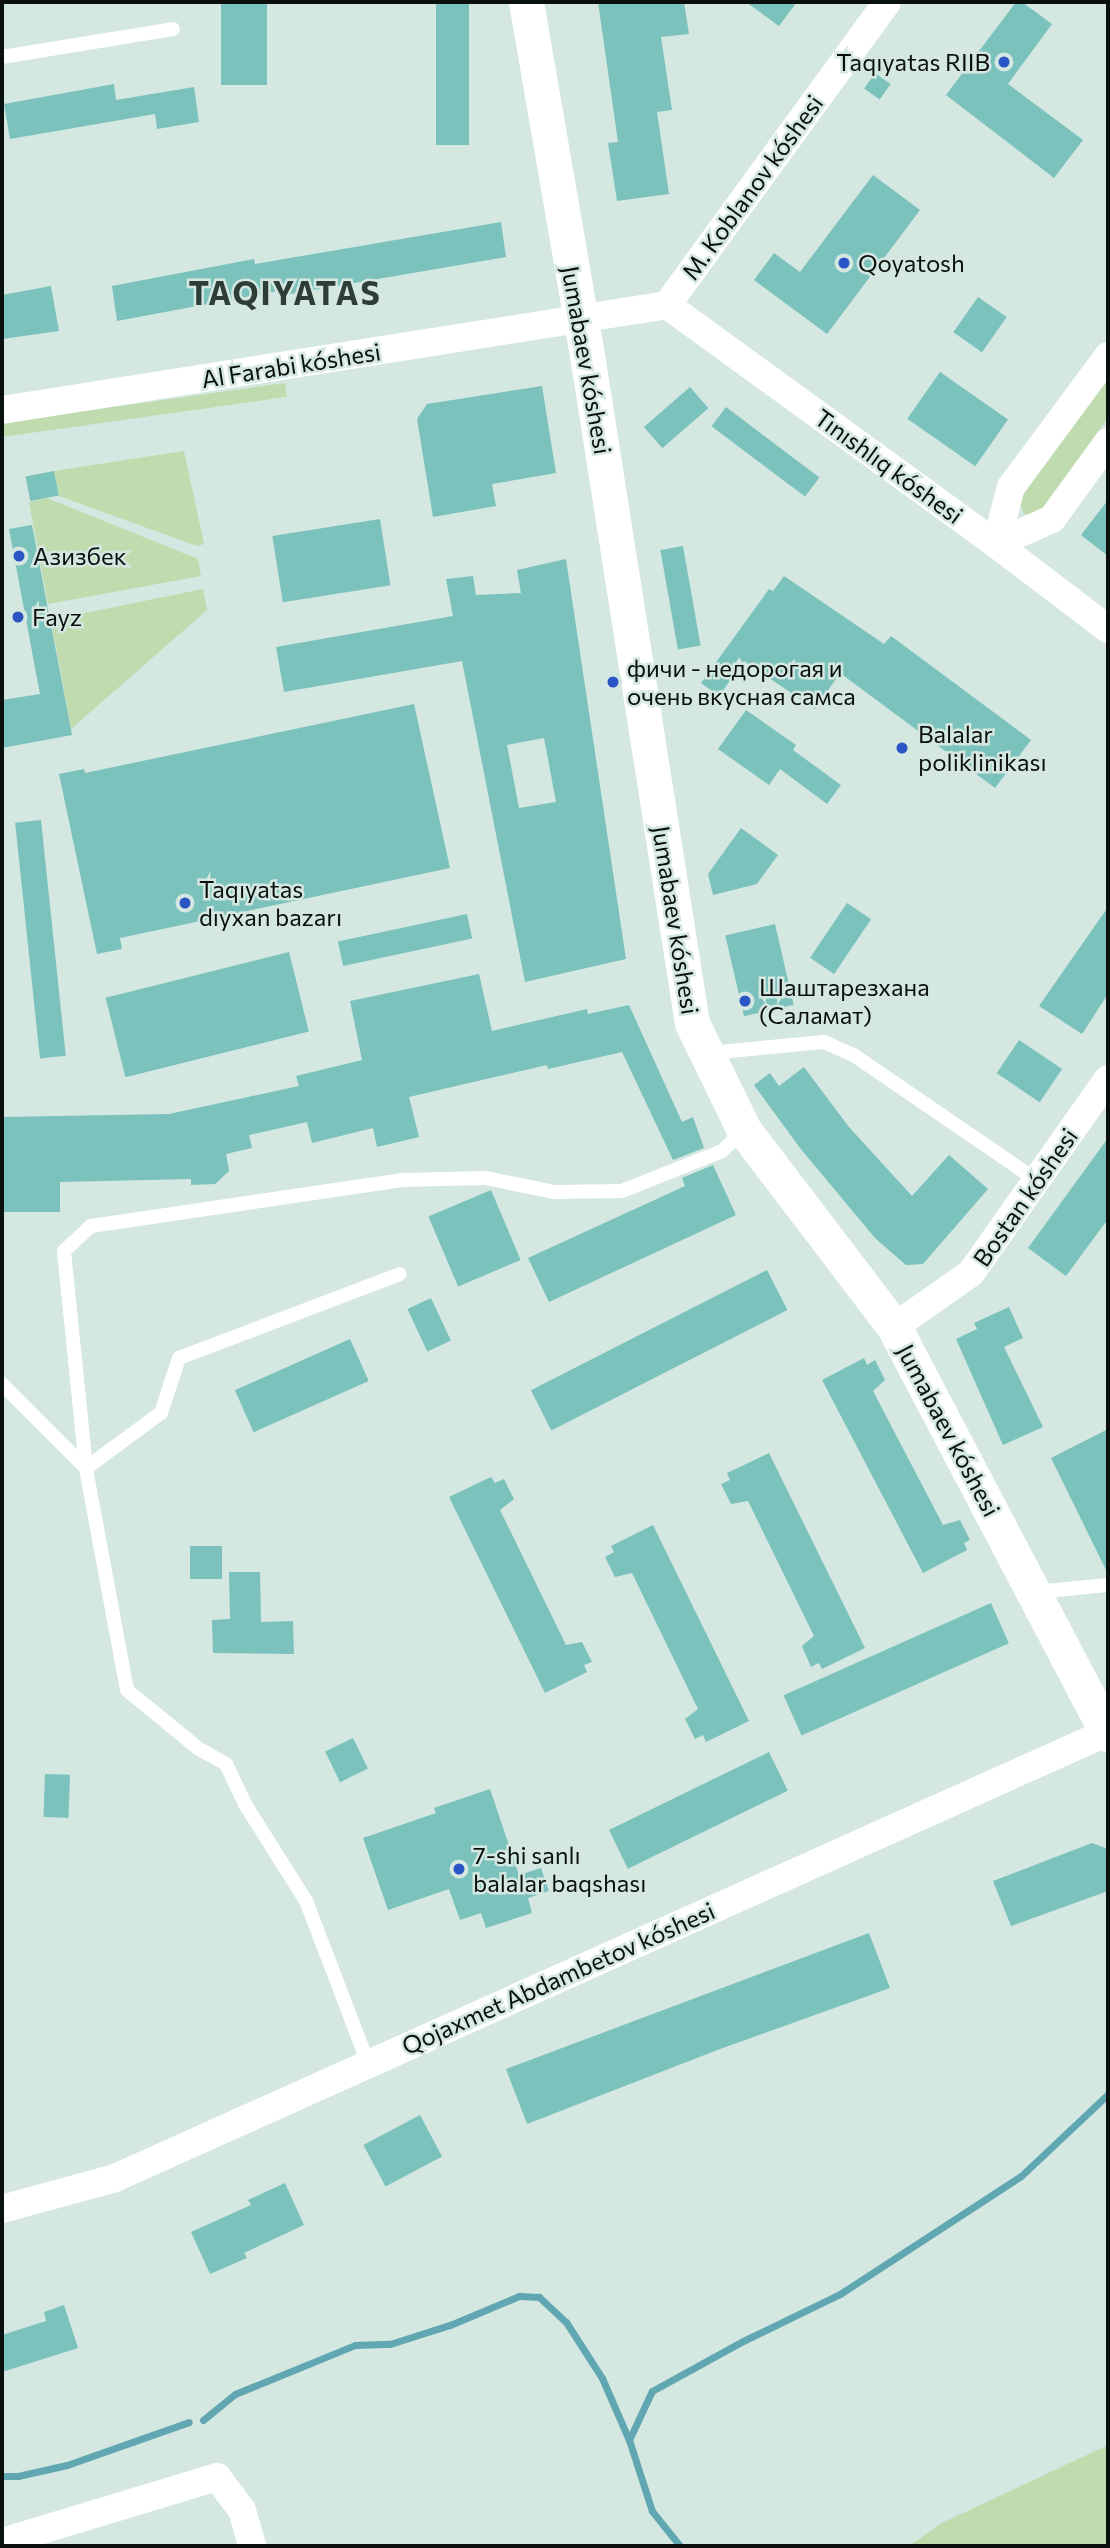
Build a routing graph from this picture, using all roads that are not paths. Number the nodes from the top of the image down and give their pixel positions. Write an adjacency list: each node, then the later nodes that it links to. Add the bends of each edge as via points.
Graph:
1 (526, 2): 6 (street, Jumabaev kóshesi)
2 (887, 2): 5 (street, M. Koblanov kóshesi)
3 (173, 29): 4 (lane)
4 (2, 57)
5 (667, 305): 6 (street, Al Farabi kóshesi); 10 (street, Tınıshlıq kóshesi)
6 (580, 320): 8 (street, Al Farabi kóshesi); 12 (street, Jumabaev kóshesi, via 691,1023)
7 (1108, 356): 10 (street, via 1011,487)
8 (2, 410)
9 (1108, 442): 10 (street, via 1052,519)
10 (996, 544): 11 (street, Tınıshlıq kóshesi)
11 (1108, 629)
12 (704, 1054): 14 (street, Jumabaev kóshesi); 15 (lane, via 824,1042 855,1056)
13 (1108, 1079): 15 (street, Bostan kóshesi)
14 (744, 1130): 17 (street, Jumabaev kóshesi); 19 (lane, via 722,1151 622,1191 554,1192 486,1178 403,1180 91,1226 64,1251)
15 (1036, 1180): 17 (street, Bostan kóshesi, via 971,1273)
16 (400, 1274): 19 (lane, via 179,1358 161,1413)
17 (894, 1327): 21 (street, Jumabaev kóshesi)
18 (2, 1384): 19 (lane)
19 (86, 1468): 23 (lane, via 127,1690 199,1749 226,1764 245,1804 306,1901)
20 (1108, 1586): 21 (lane)
21 (1034, 1592): 22 (street, Jumabaev kóshesi)
22 (1108, 1733): 23 (street, Qojaxmet Abdambetov kóshesi)
23 (368, 2063): 24 (street, Qojaxmet Abdambetov kóshesi, via 115,2178)
24 (2, 2209)
25 (2, 2542): 26 (street, via 217,2477 242,2510)
26 (252, 2546)

